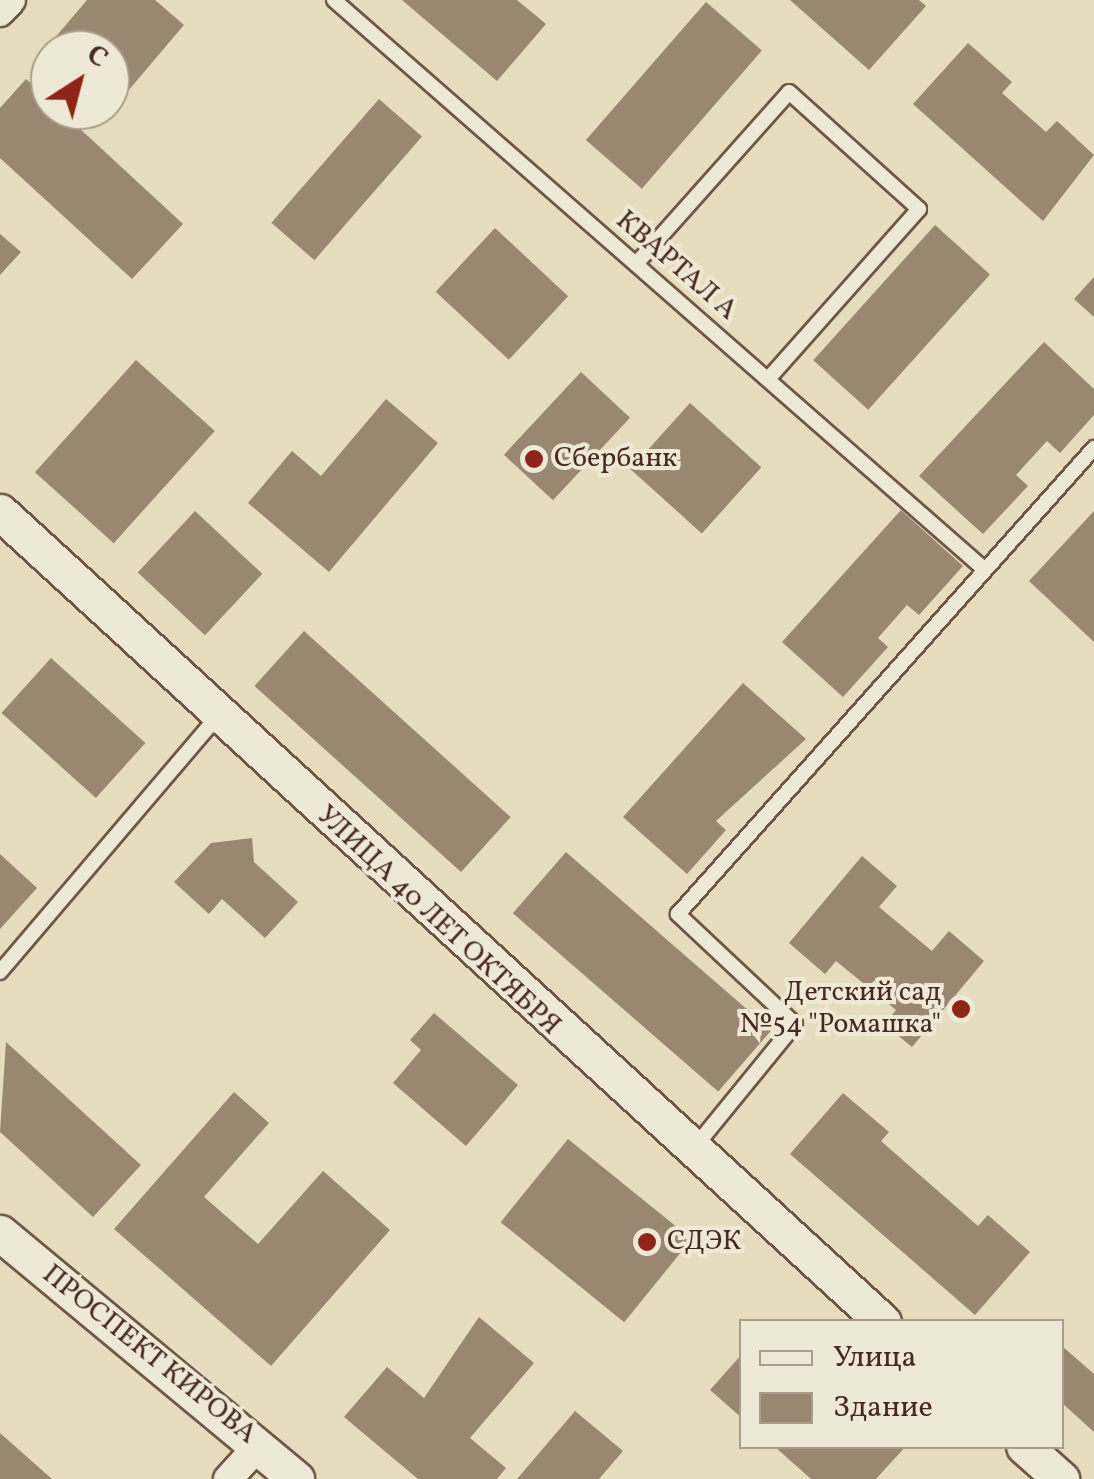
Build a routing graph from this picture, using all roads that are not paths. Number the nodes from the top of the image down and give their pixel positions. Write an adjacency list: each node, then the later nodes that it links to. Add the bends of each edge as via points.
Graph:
1 (11, 0): 3 (street)
2 (334, 0): 4 (lane, КВАРТАЛ А)
3 (0, 12)
4 (636, 264): 5 (lane, КВАРТАЛ А); 5 (lane, via 789,92 919,209)
5 (768, 380): 8 (lane, КВАРТАЛ А)
6 (1094, 448): 8 (lane)
7 (0, 512): 9 (street, УЛИЦА 40 ЛЕТ ОКТЯБРЯ)
8 (986, 570): 11 (lane, via 678,914 795,1024)
9 (218, 716): 10 (lane); 11 (street, УЛИЦА 40 ЛЕТ ОКТЯБРЯ)
10 (0, 972)
11 (691, 1152): 13 (street, УЛИЦА 40 ЛЕТ ОКТЯБРЯ)
12 (0, 1233): 14 (street, ПРОСПЕКТ КИРОВА)
13 (880, 1319)
14 (259, 1445): 16 (street); 17 (street, ПРОСПЕКТ КИРОВА)
15 (1027, 1449): 18 (street)
16 (228, 1479)
17 (296, 1479)
18 (1060, 1479)

